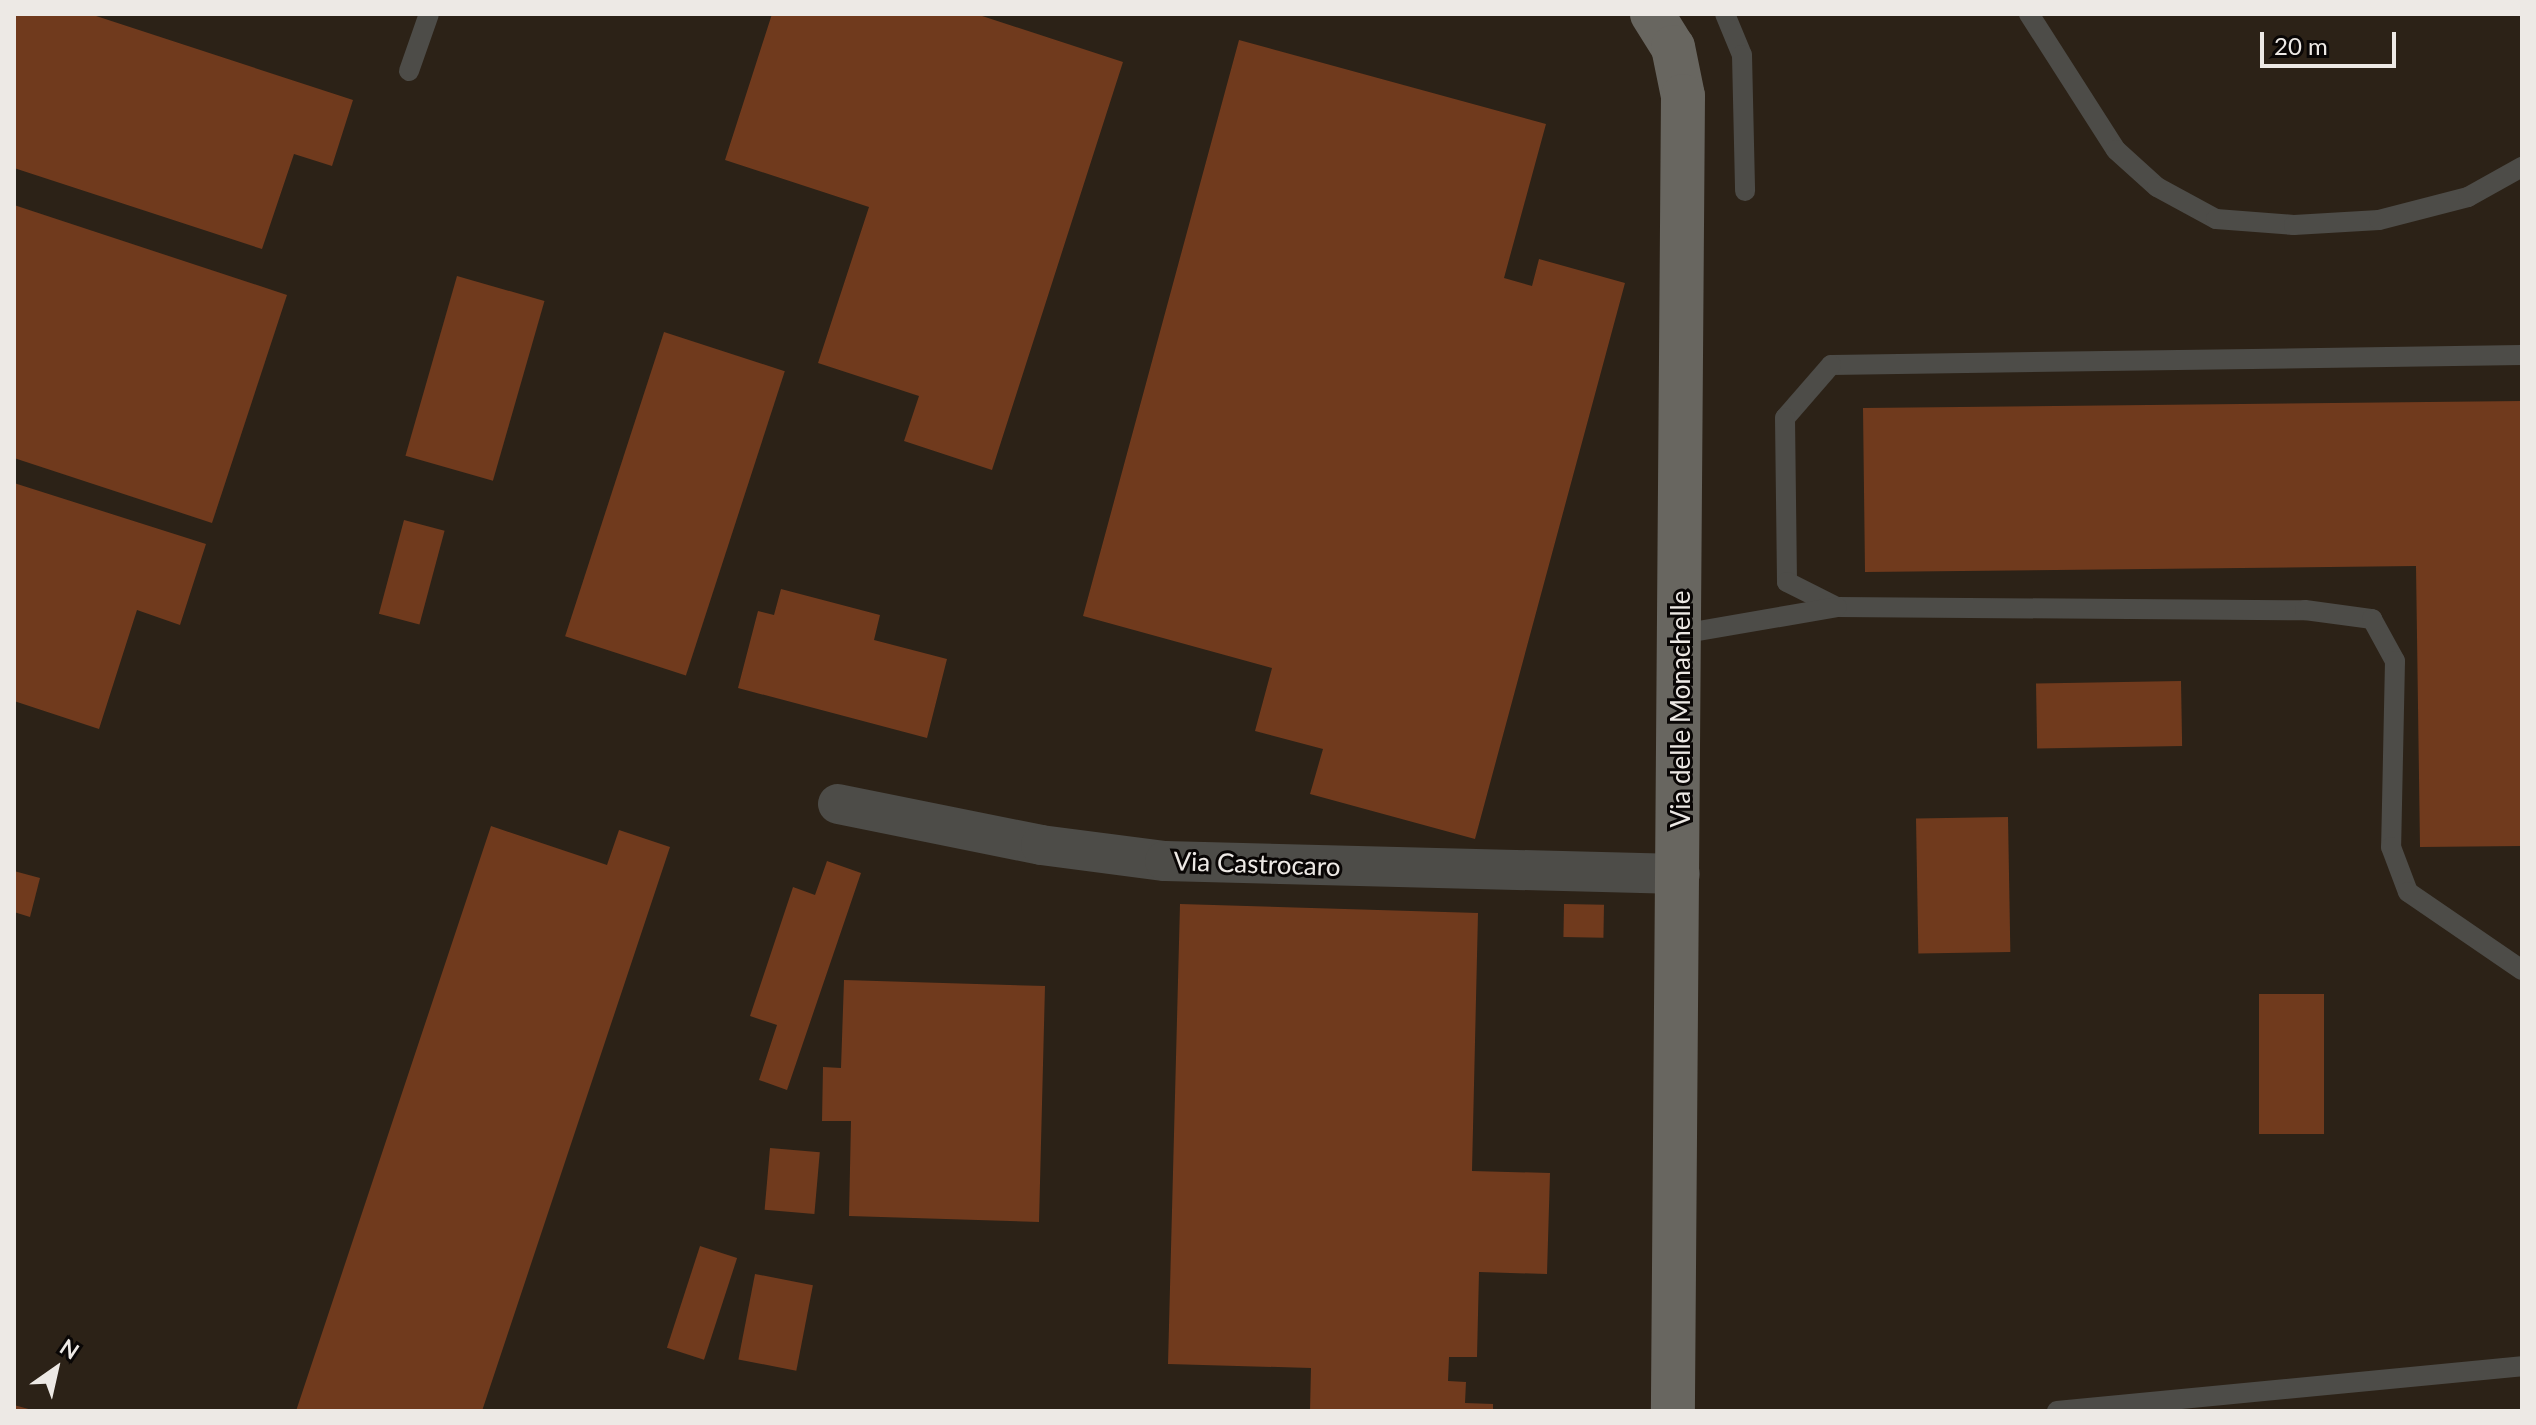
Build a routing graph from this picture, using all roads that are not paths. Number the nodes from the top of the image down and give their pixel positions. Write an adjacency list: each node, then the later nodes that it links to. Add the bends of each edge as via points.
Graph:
1 (429, 14): 5 (lane)
2 (1652, 14): 10 (street, Via delle Monachelle, via 1673,47 1683,96)
3 (1725, 14): 7 (lane, via 1742,55)
4 (2029, 14): 6 (lane, via 2116,150 2157,187 2216,219 2294,225 2379,220 2468,197)
5 (409, 71)
6 (2522, 167)
7 (1745, 191)
8 (2522, 355): 9 (lane, via 1831,365 1785,418 1787,582)
9 (1837, 607): 10 (lane); 13 (lane, via 2305,610 2372,619 2395,661 2391,847 2408,892)
10 (1681, 634): 12 (street, Via delle Monachelle)
11 (838, 804): 12 (street, Via Castrocaro, via 1028,843 1165,861)
12 (1680, 874): 15 (street, Via delle Monachelle)
13 (2522, 970)
14 (2522, 1366): 16 (lane)
15 (1673, 1411)
16 (2057, 1411)

